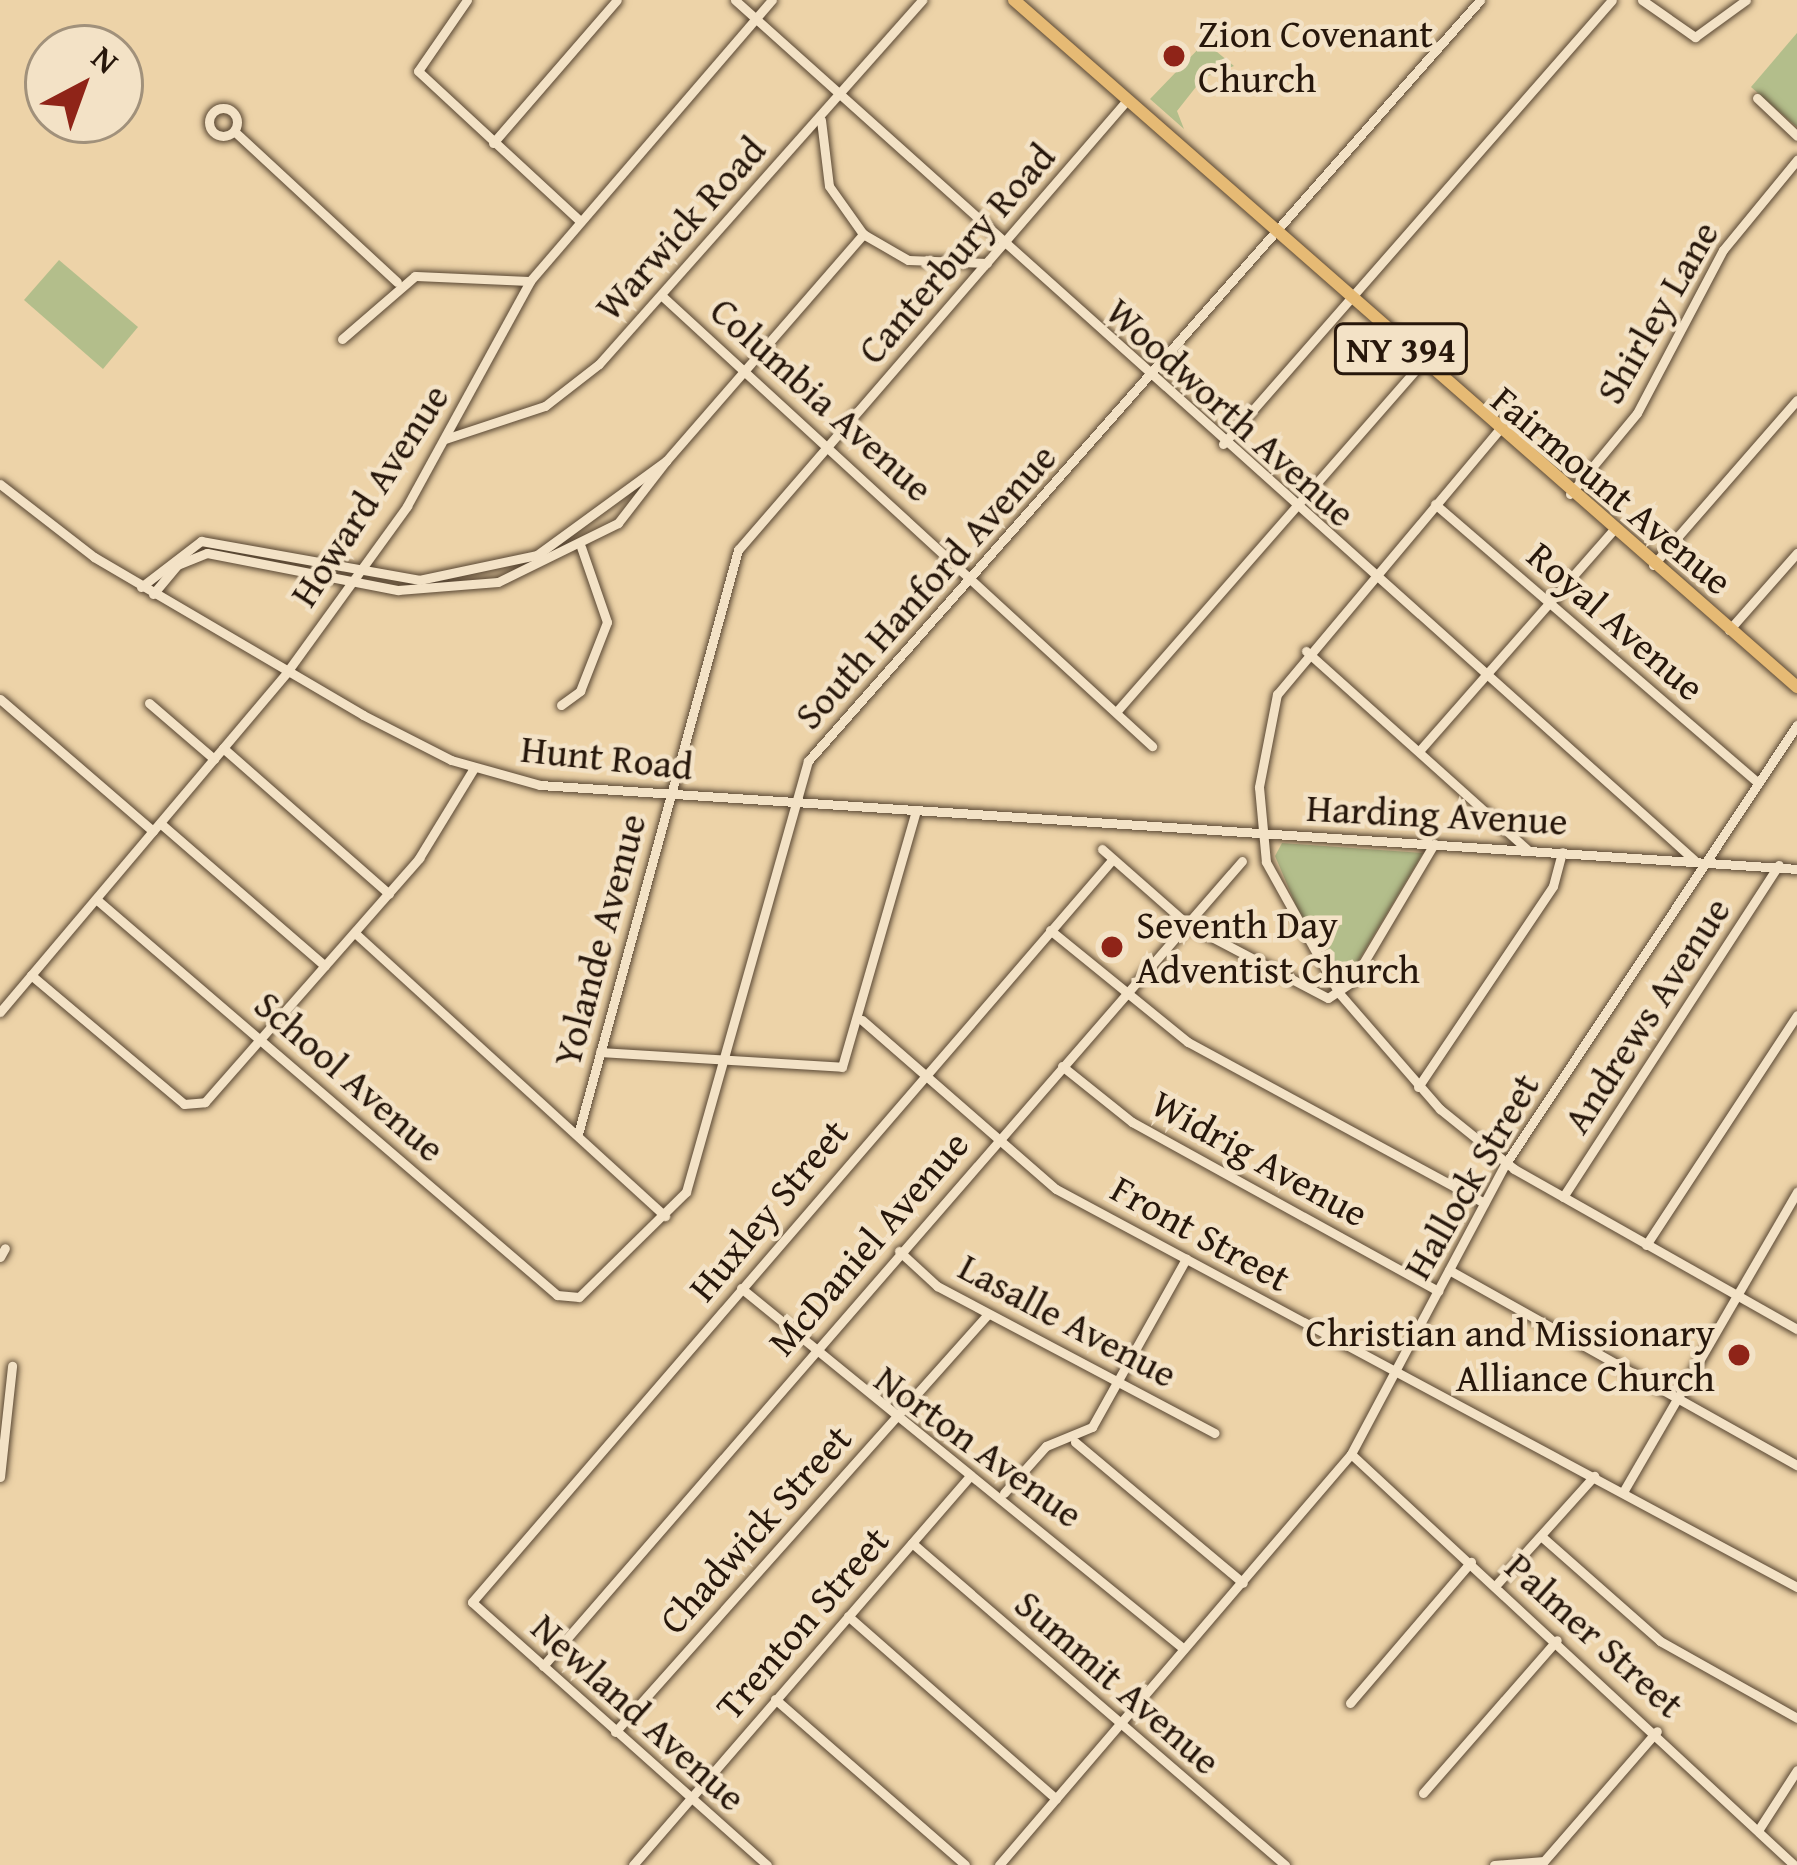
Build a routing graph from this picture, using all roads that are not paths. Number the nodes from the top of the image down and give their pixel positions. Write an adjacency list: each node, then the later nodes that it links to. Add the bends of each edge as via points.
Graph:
1 (467, 0): 18 (street, via 417,66)
2 (617, 0): 18 (street)
3 (735, 0): 11 (street, Woodworth Avenue)
4 (772, 0): 11 (street, Howard Avenue)
5 (922, 0): 12 (street, Warwick Road)
6 (1014, 0): 14 (main road, Fairmount Avenue / NY 394)
7 (1480, 0): 21 (street, South Hanford Avenue)
8 (1612, 0): 28 (street)
9 (1642, 0): 10 (street, via 1703,37)
10 (1746, 0)
11 (756, 19): 12 (street, Woodworth Avenue); 20 (street, Howard Avenue)
12 (839, 95): 15 (street, Warwick Road); 23 (street, Woodworth Avenue)
13 (1757, 98): 17 (street)
14 (1128, 99): 21 (main road, Fairmount Avenue / NY 394); 23 (street, Canterbury Road)
15 (821, 115): 22 (street, via 830,186); 27 (street, Warwick Road)
16 (235, 131): 26 (street)
17 (1797, 136)
18 (493, 143): 20 (street)
19 (1797, 160): 40 (street, Shirley Lane, via 1723,250 1637,413)
20 (580, 220): 25 (street, Howard Avenue)
21 (1275, 233): 28 (main road, Fairmount Avenue / NY 394); 32 (street, South Hanford Avenue)
22 (863, 234): 24 (street, via 908,260); 31 (street)
23 (1001, 244): 24 (street, Canterbury Road); 32 (street, Woodworth Avenue)
24 (986, 263): 36 (street, Canterbury Road)
25 (530, 281): 26 (street, via 450,273); 35 (street, Howard Avenue)
26 (398, 282): 29 (street)
27 (661, 295): 31 (street, Columbia Avenue); 35 (street, Warwick Road, via 572,388)
28 (1346, 301): 30 (main road, Fairmount Avenue / NY 394); 37 (street)
29 (342, 339)
30 (1419, 366): 34 (main road, Fairmount Avenue / NY 394); 42 (street)
31 (745, 369): 36 (street, Columbia Avenue); 38 (street)
32 (1150, 378): 37 (street, Woodworth Avenue); 48 (street, South Hanford Avenue)
33 (1797, 400): 46 (street)
34 (1498, 431): 40 (main road, Fairmount Avenue / NY 394); 41 (street)
35 (444, 439): 47 (street, Howard Avenue)
36 (830, 444): 48 (street, Columbia Avenue); 70 (street, Yolande Avenue, via 738,550)
37 (1223, 444): 42 (street, Woodworth Avenue)
38 (666, 461): 44 (street, via 638,506); 47 (street, via 599,519 514,564 441,579)
39 (0, 484): 51 (street, Hunt Road)
40 (1570, 494): 43 (main road, Fairmount Avenue / NY 394)
41 (1435, 504): 49 (street); 53 (street, Royal Avenue)
42 (1294, 510): 49 (street, Woodworth Avenue); 62 (street)
43 (1613, 530): 46 (main road, Fairmount Avenue / NY 394); 53 (street)
44 (581, 547): 50 (street, via 475,587); 61 (street, via 607,622 580,691)
45 (1797, 553): 54 (street)
46 (1653, 565): 54 (main road, Fairmount Avenue / NY 394)
47 (362, 574): 50 (street, Howard Avenue); 51 (street, via 201,541)
48 (976, 578): 62 (street, Columbia Avenue); 71 (street, South Hanford Avenue, via 808,761)
49 (1370, 578): 55 (street); 57 (street, Woodworth Avenue)
50 (352, 586): 52 (street, via 207,554 177,565); 56 (street, Howard Avenue)
51 (141, 587): 52 (street, Hunt Road)
52 (153, 594): 56 (street, Hunt Road)
53 (1549, 604): 57 (street); 69 (street, Royal Avenue)
54 (1730, 630): 58 (main road, Fairmount Avenue / NY 394)
55 (1306, 651): 66 (street); 75 (street, via 1265,733)
56 (287, 672): 65 (street, Howard Avenue); 68 (street, Hunt Road)
57 (1484, 677): 66 (street); 81 (street, Woodworth Avenue)
58 (1797, 687)
59 (0, 699): 74 (street)
60 (149, 703): 67 (street)
61 (560, 705)
62 (1117, 711): 64 (street, Columbia Avenue)
63 (1797, 725): 69 (street, Hallock Street)
64 (1152, 746)
65 (224, 748): 67 (street, Howard Avenue); 86 (street)
66 (1420, 750): 78 (street)
67 (214, 759): 74 (street, Howard Avenue)
68 (474, 768): 70 (street, Hunt Road); 86 (street, via 464,799)
69 (1758, 783): 83 (street, Hallock Street)
70 (670, 796): 71 (street, Hunt Road); 99 (street, Yolande Avenue)
71 (792, 804): 72 (street, Hunt Road); 100 (street, South Hanford Avenue)
72 (916, 811): 73 (street, Hunt Road); 97 (street)
73 (1073, 822): 75 (street, Harding Avenue)
74 (157, 827): 87 (street, Howard Avenue); 91 (street)
75 (1259, 834): 76 (street, Harding Avenue); 93 (street, via 1281,899)
76 (1434, 844): 78 (street, Harding Avenue); 93 (street)
77 (1102, 849): 80 (street)
78 (1528, 850): 79 (street, Harding Avenue)
79 (1562, 852): 81 (street, Harding Avenue); 103 (street, via 1553,886)
80 (1113, 859): 88 (street); 89 (street, Huxley Street)
81 (1694, 860): 83 (street, Harding Avenue)
82 (1242, 861): 88 (street, McDaniel Avenue)
83 (1707, 861): 84 (street, Harding Avenue); 106 (street, Hallock Street)
84 (1779, 865): 85 (street, Harding Avenue); 108 (street, Andrews Avenue)
85 (1797, 869)
86 (389, 894): 90 (street)
87 (96, 899): 92 (street, Howard Avenue); 98 (street, School Avenue)
88 (1186, 924): 93 (street, via 1316,996); 94 (street, McDaniel Avenue)
89 (1050, 930): 94 (street); 102 (street, Huxley Street)
90 (355, 933): 91 (street); 104 (street)
91 (325, 966): 98 (street)
92 (32, 975): 95 (street, Howard Avenue); 98 (street, via 191,1106)
93 (1339, 993): 103 (street)
94 (1122, 998): 101 (street, McDaniel Avenue); 109 (street)
95 (0, 1012)
96 (1797, 1016): 111 (street)
97 (862, 1020): 100 (street, via 833,1071); 102 (street, Front Street)
98 (261, 1038): 118 (street, School Avenue)
99 (600, 1052): 100 (street); 104 (street, Yolande Avenue)
100 (721, 1062): 110 (street, South Hanford Avenue, via 691,1177)
101 (1061, 1066): 105 (street, McDaniel Avenue); 116 (street, Widrig Avenue, via 1120,1115)
102 (923, 1074): 105 (street, Front Street); 115 (street, Huxley Street)
103 (1418, 1087): 106 (street)
104 (578, 1134): 110 (street)
105 (997, 1139): 112 (street, McDaniel Avenue); 113 (street, Front Street, via 1056,1189)
106 (1506, 1163): 108 (street); 109 (street, Hallock Street)
107 (1797, 1192): 117 (street)
108 (1563, 1197): 111 (street)
109 (1484, 1203): 114 (street, Hallock Street)
110 (665, 1216): 118 (street, South Hanford Avenue)
111 (1646, 1244): 117 (street)
112 (899, 1251): 119 (street, Lasalle Avenue); 121 (street, McDaniel Avenue)
113 (1186, 1259): 123 (street, Front Street); 124 (street)
114 (1449, 1270): 116 (street, Hallock Street); 125 (street)
115 (741, 1288): 121 (street, Norton Avenue); 142 (street, Huxley Street)
116 (1438, 1291): 123 (street, Hallock Street)
117 (1732, 1292): 120 (street); 125 (street)
118 (565, 1299)
119 (988, 1314): 124 (street, Lasalle Avenue); 126 (street, Chadwick Street)
120 (1797, 1329)
121 (810, 1354): 126 (street, Norton Avenue); 146 (street, McDaniel Avenue)
122 (12, 1366): 133 (street)
123 (1396, 1370): 129 (street, Hallock Street); 132 (street, Front Street)
124 (1120, 1386): 127 (street, Lasalle Avenue); 128 (street)
125 (1675, 1396): 130 (street); 134 (street)
126 (893, 1422): 131 (street, Norton Avenue); 152 (street, Chadwick Street)
127 (1216, 1432)
128 (1075, 1442): 135 (street, via 1050,1443); 139 (street)
129 (1351, 1454): 138 (street, Palmer Street); 139 (street, Hallock Street)
130 (1797, 1465)
131 (970, 1476): 135 (street, Norton Avenue); 137 (street, Trenton Street)
132 (1594, 1476): 134 (street, Front Street); 136 (street)
133 (0, 1477)
134 (1623, 1492): 141 (street, Front Street)
135 (1004, 1493): 145 (street, Norton Avenue)
136 (1541, 1536): 140 (street); 149 (street, via 1660,1641)
137 (912, 1543): 143 (street, Trenton Street); 150 (street, Summit Avenue)
138 (1471, 1562): 140 (street, Palmer Street); 148 (street)
139 (1243, 1583): 145 (street, Hallock Street)
140 (1496, 1586): 144 (street, Palmer Street)
141 (1797, 1587)
142 (472, 1603): 146 (street, Newland Avenue)
143 (848, 1616): 147 (street, Trenton Street); 156 (street)
144 (1557, 1640): 151 (street, Palmer Street); 154 (street)
145 (1184, 1649): 150 (street, Hallock Street)
146 (543, 1666): 152 (street, Newland Avenue)
147 (776, 1699): 155 (street, Trenton Street); 161 (street)
148 (1350, 1703)
149 (1797, 1718)
150 (1120, 1724): 156 (street, Hallock Street); 163 (street, Summit Avenue)
151 (1657, 1731): 157 (street, Palmer Street); 158 (street)
152 (615, 1732): 155 (street, Newland Avenue)
153 (1797, 1770): 157 (street)
154 (1423, 1793)
155 (690, 1799): 159 (street, Trenton Street); 160 (street, Newland Avenue)
156 (1056, 1799): 162 (street, Hallock Street)
157 (1759, 1828): 165 (street, Palmer Street)
158 (1548, 1863): 164 (street)
159 (633, 1865)
160 (766, 1865)
161 (965, 1865)
162 (999, 1865)
163 (1285, 1865)
164 (1494, 1865)
165 (1794, 1865)

